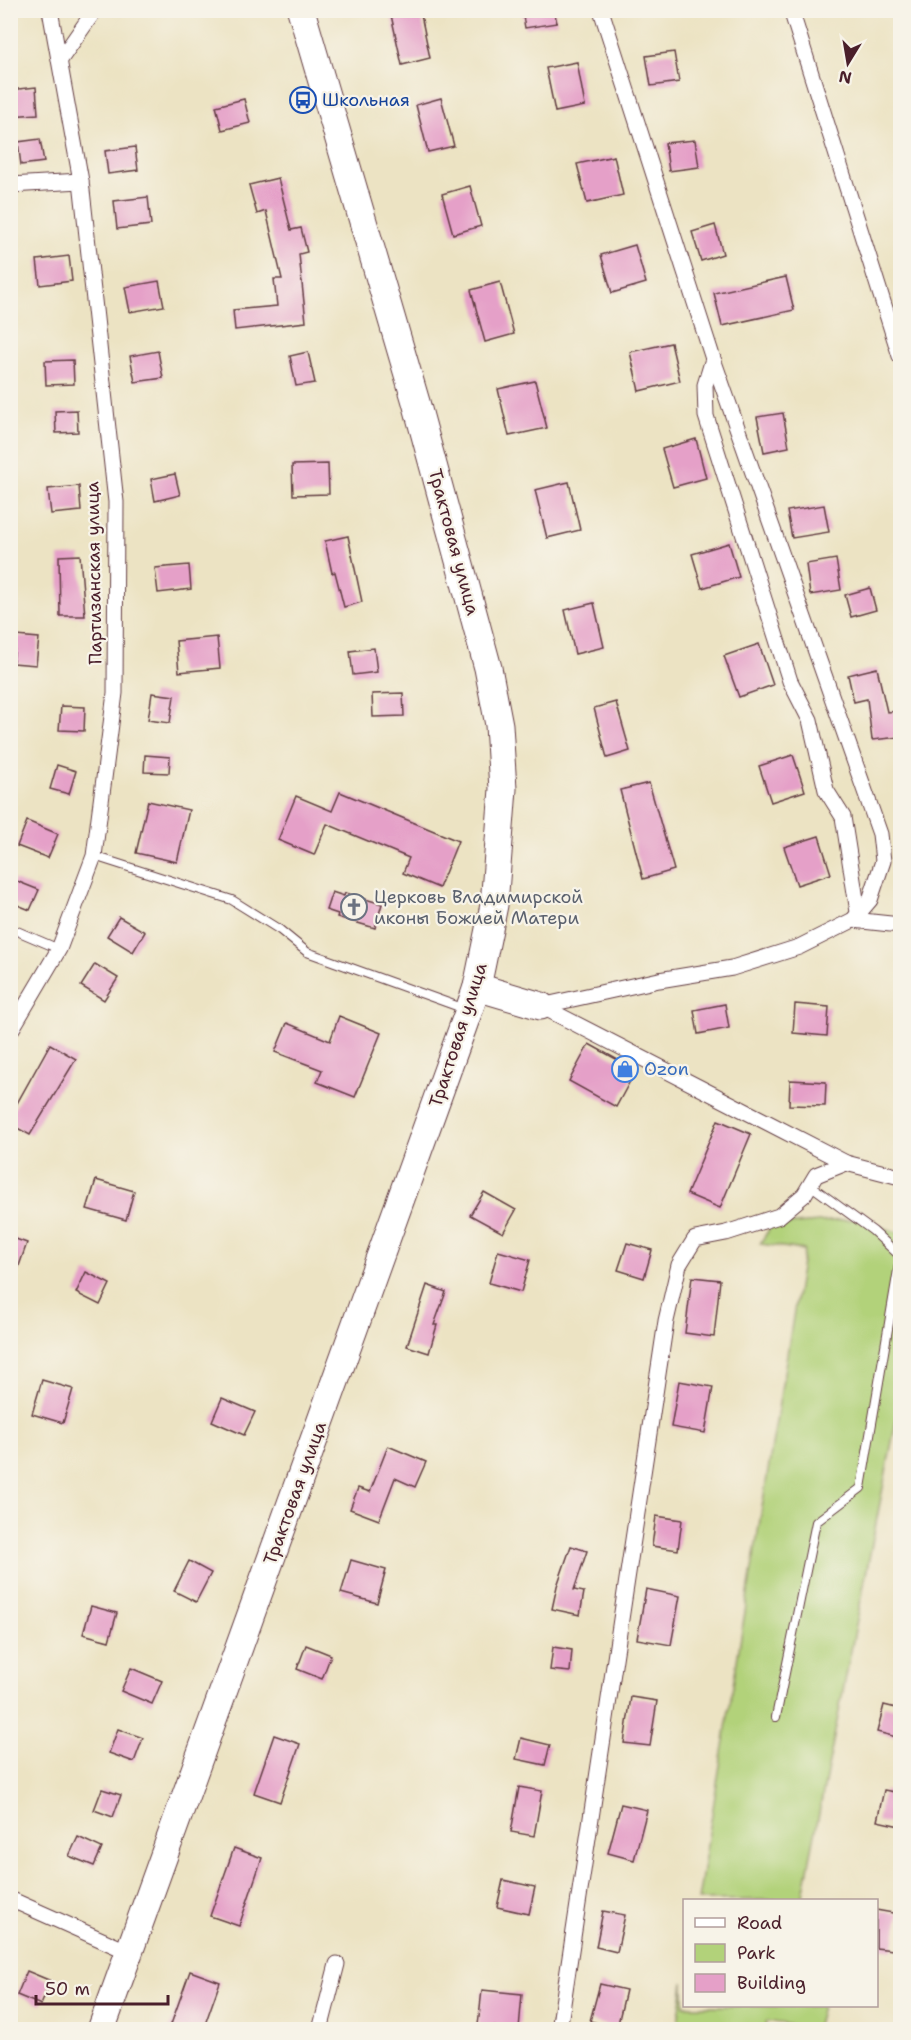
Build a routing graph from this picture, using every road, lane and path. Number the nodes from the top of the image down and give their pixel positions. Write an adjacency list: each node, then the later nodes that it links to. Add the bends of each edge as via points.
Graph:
1 (50, 10): 6 (street, Партизанская улица)
2 (95, 10): 6 (street)
3 (300, 10): 16 (highway, Трактовая улица, via 416,402 488,668 499,725 503,789 494,905)
4 (601, 10): 10 (street)
5 (791, 10): 9 (street)
6 (60, 60): 7 (street, Партизанская улица)
7 (81, 180): 8 (street); 11 (street, Партизанская улица, via 116,502 115,693)
8 (10, 185)
9 (900, 356)
10 (713, 359): 12 (street, via 705,385 706,416 790,681 810,720 826,790 843,817); 12 (street, via 880,834 883,861 870,900)
11 (94, 856): 15 (street, Партизанская улица); 16 (lane, via 232,900 307,952)
12 (855, 916): 13 (street); 17 (street, via 799,947 732,968)
13 (900, 925)
14 (10, 928): 15 (lane)
15 (59, 949): 18 (street, Партизанская улица)
16 (473, 999): 17 (highway); 25 (highway, Трактовая улица)
17 (541, 1006): 19 (street)
18 (10, 1032)
19 (846, 1163): 20 (street); 21 (street, via 816,1175)
20 (900, 1177)
21 (810, 1185): 22 (lane, via 873,1231); 29 (street, via 804,1196 779,1216 695,1239 679,1265 670,1295)
22 (900, 1257): 23 (lane, via 861,1488 816,1522)
23 (776, 1717)
24 (10, 1899): 25 (street)
25 (129, 1952): 27 (highway, Трактовая улица)
26 (337, 1964): 28 (street)
27 (101, 2030)
28 (320, 2030)
29 (559, 2030)

